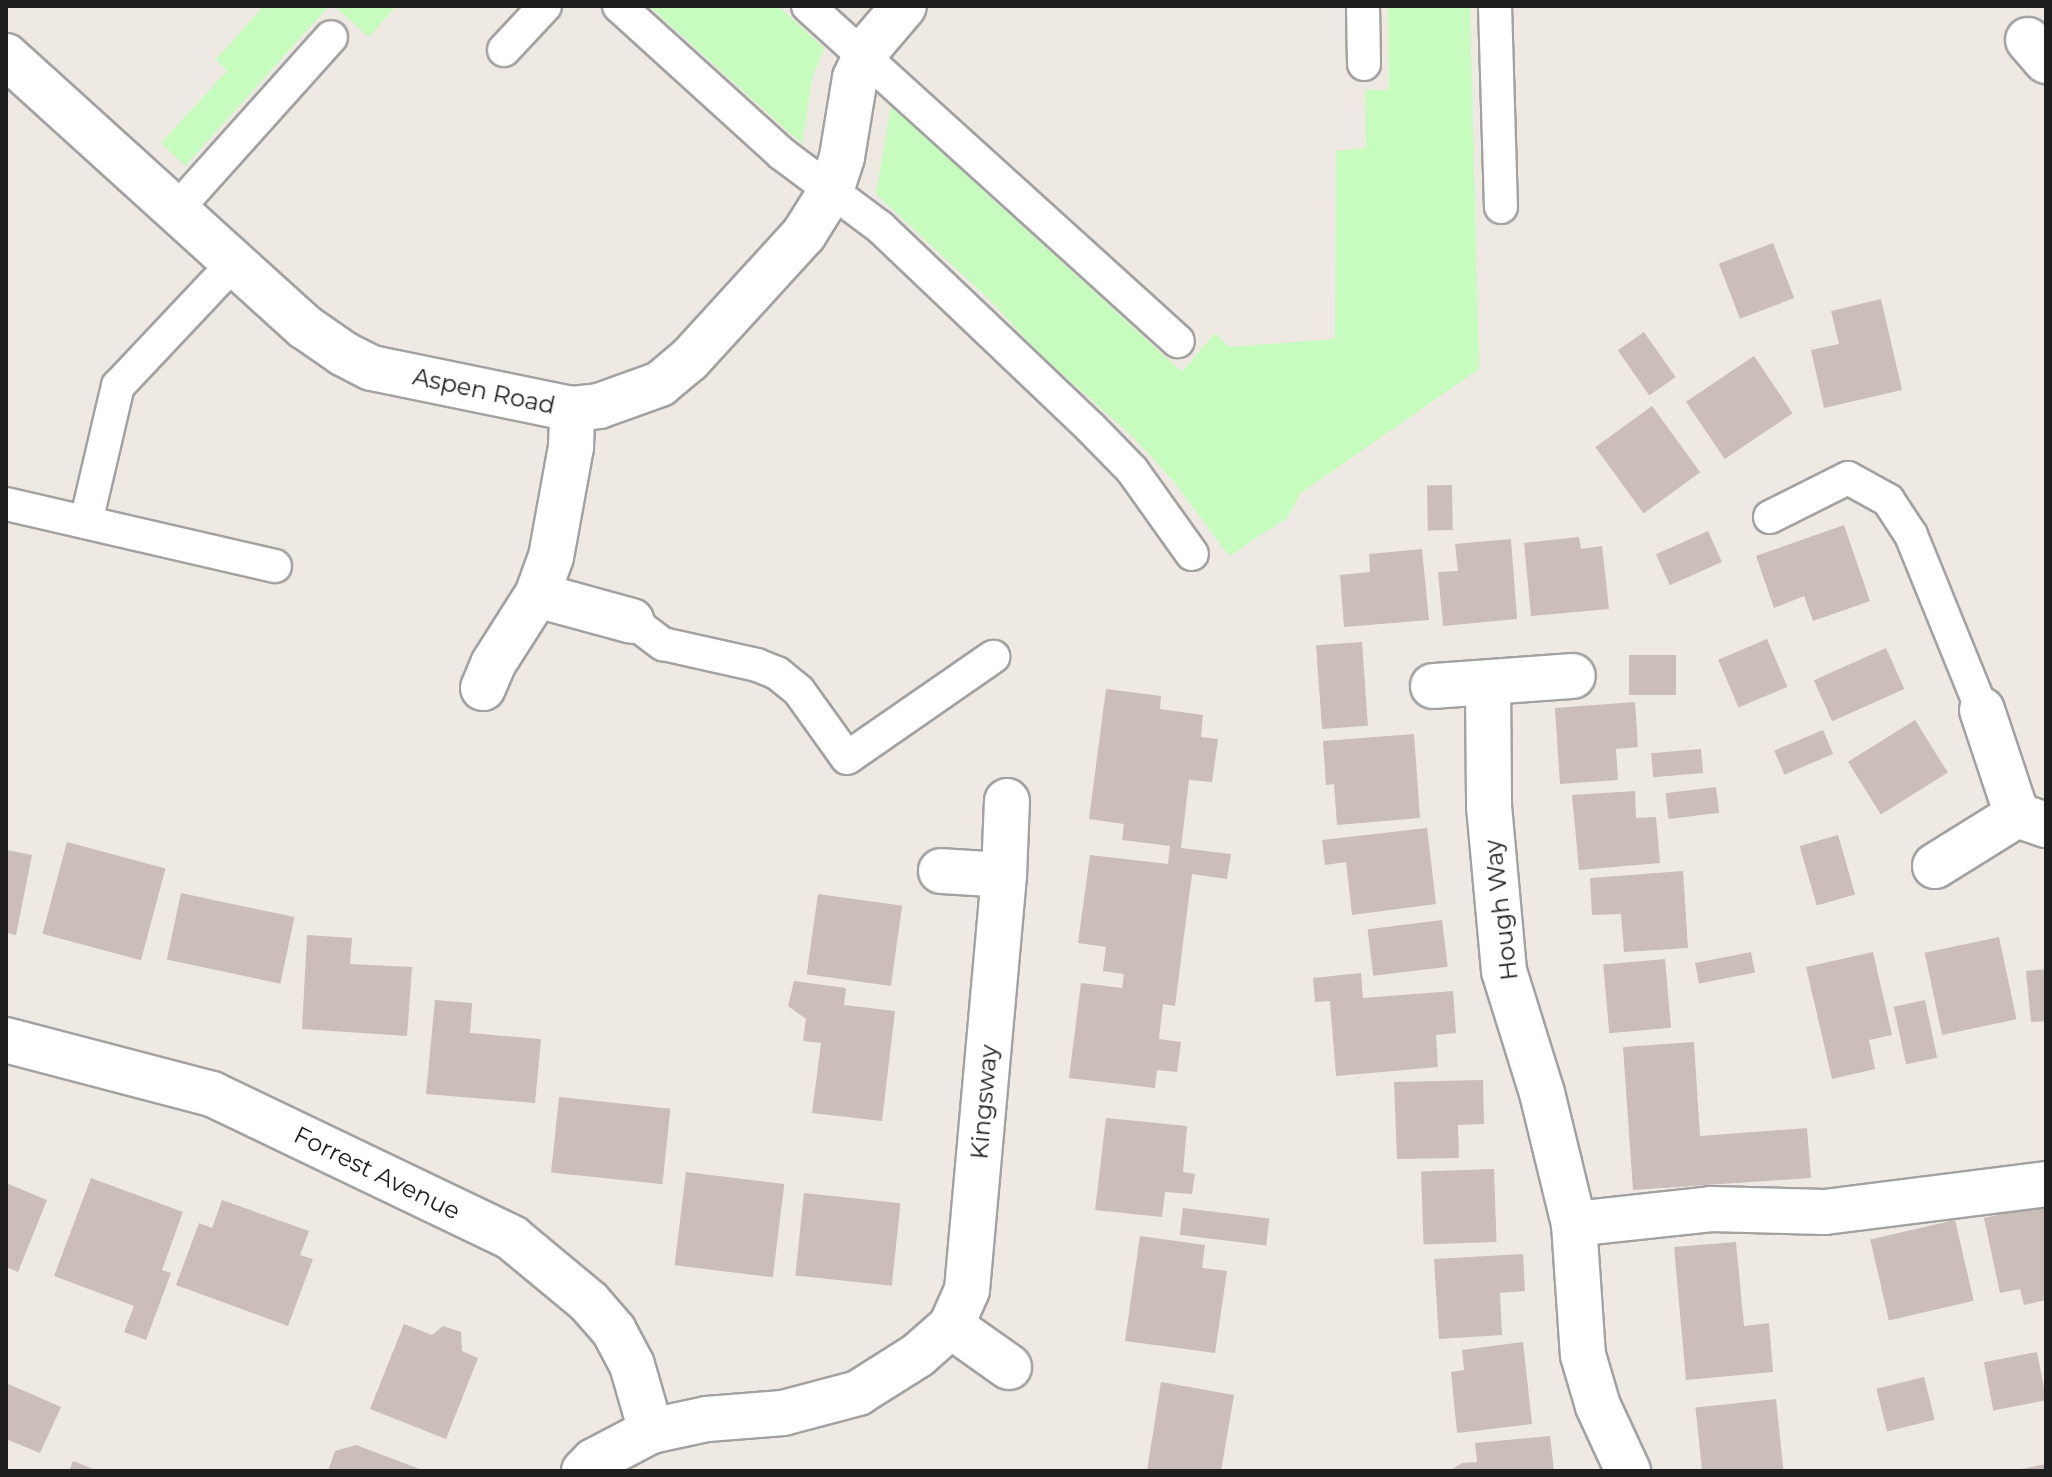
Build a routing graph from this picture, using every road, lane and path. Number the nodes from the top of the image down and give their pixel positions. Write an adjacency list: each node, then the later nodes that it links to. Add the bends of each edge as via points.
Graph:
1 (545, 6): 8 (lane)
2 (619, 6): 12 (lane, via 782,154)
3 (808, 6): 10 (lane)
4 (904, 6): 10 (street, Aspen Road)
5 (1363, 6): 11 (lane)
6 (1495, 6): 13 (lane)
7 (331, 37): 14 (lane)
8 (504, 50)
9 (6, 56): 14 (street, Aspen Road)
10 (864, 57): 12 (street, Aspen Road); 16 (lane)
11 (1364, 64)
12 (831, 191): 17 (street, Aspen Road, via 804,234 689,360 660,384 599,406); 21 (lane, via 880,227 1090,427 1132,470)
13 (1501, 207)
14 (176, 210): 15 (street, Aspen Road)
15 (234, 263): 17 (street, Aspen Road, via 305,327 372,368); 20 (lane, via 118,386)
16 (1178, 341)
17 (572, 409): 23 (street, via 571,447 551,557)
18 (6, 504): 20 (lane)
19 (1770, 517): 30 (lane, via 1848,478 1888,500 1911,535)
20 (86, 522): 22 (lane)
21 (1192, 554)
22 (275, 566)
23 (537, 595): 24 (street); 29 (street)
24 (632, 621): 25 (lane, via 663,644 777,673 799,691 847,758)
25 (993, 657)
26 (1573, 676): 27 (street)
27 (1488, 684): 28 (street); 38 (street, Hough Way, via 1489,806 1504,971 1542,1093)
28 (1433, 686)
29 (483, 688)
30 (1982, 710): 32 (street)
31 (1007, 801): 35 (street, Kingsway)
32 (2031, 820): 33 (street)
33 (1935, 866)
34 (941, 871): 35 (street)
35 (1004, 875): 39 (street, Kingsway, via 967,1290)
36 (6, 1040): 41 (street, Forrest Avenue, via 212,1094 512,1238 589,1302 614,1331 632,1365)
37 (2046, 1184): 38 (street, via 1825,1212 1711,1209)
38 (1574, 1224): 43 (street, Hough Way, via 1583,1355 1598,1406)
39 (951, 1326): 40 (street); 41 (street, Kingsway, via 918,1355 858,1393 783,1413 707,1419)
40 (1009, 1367)
41 (651, 1431): 42 (street, Kingsway)
42 (584, 1471)
43 (1628, 1471)

